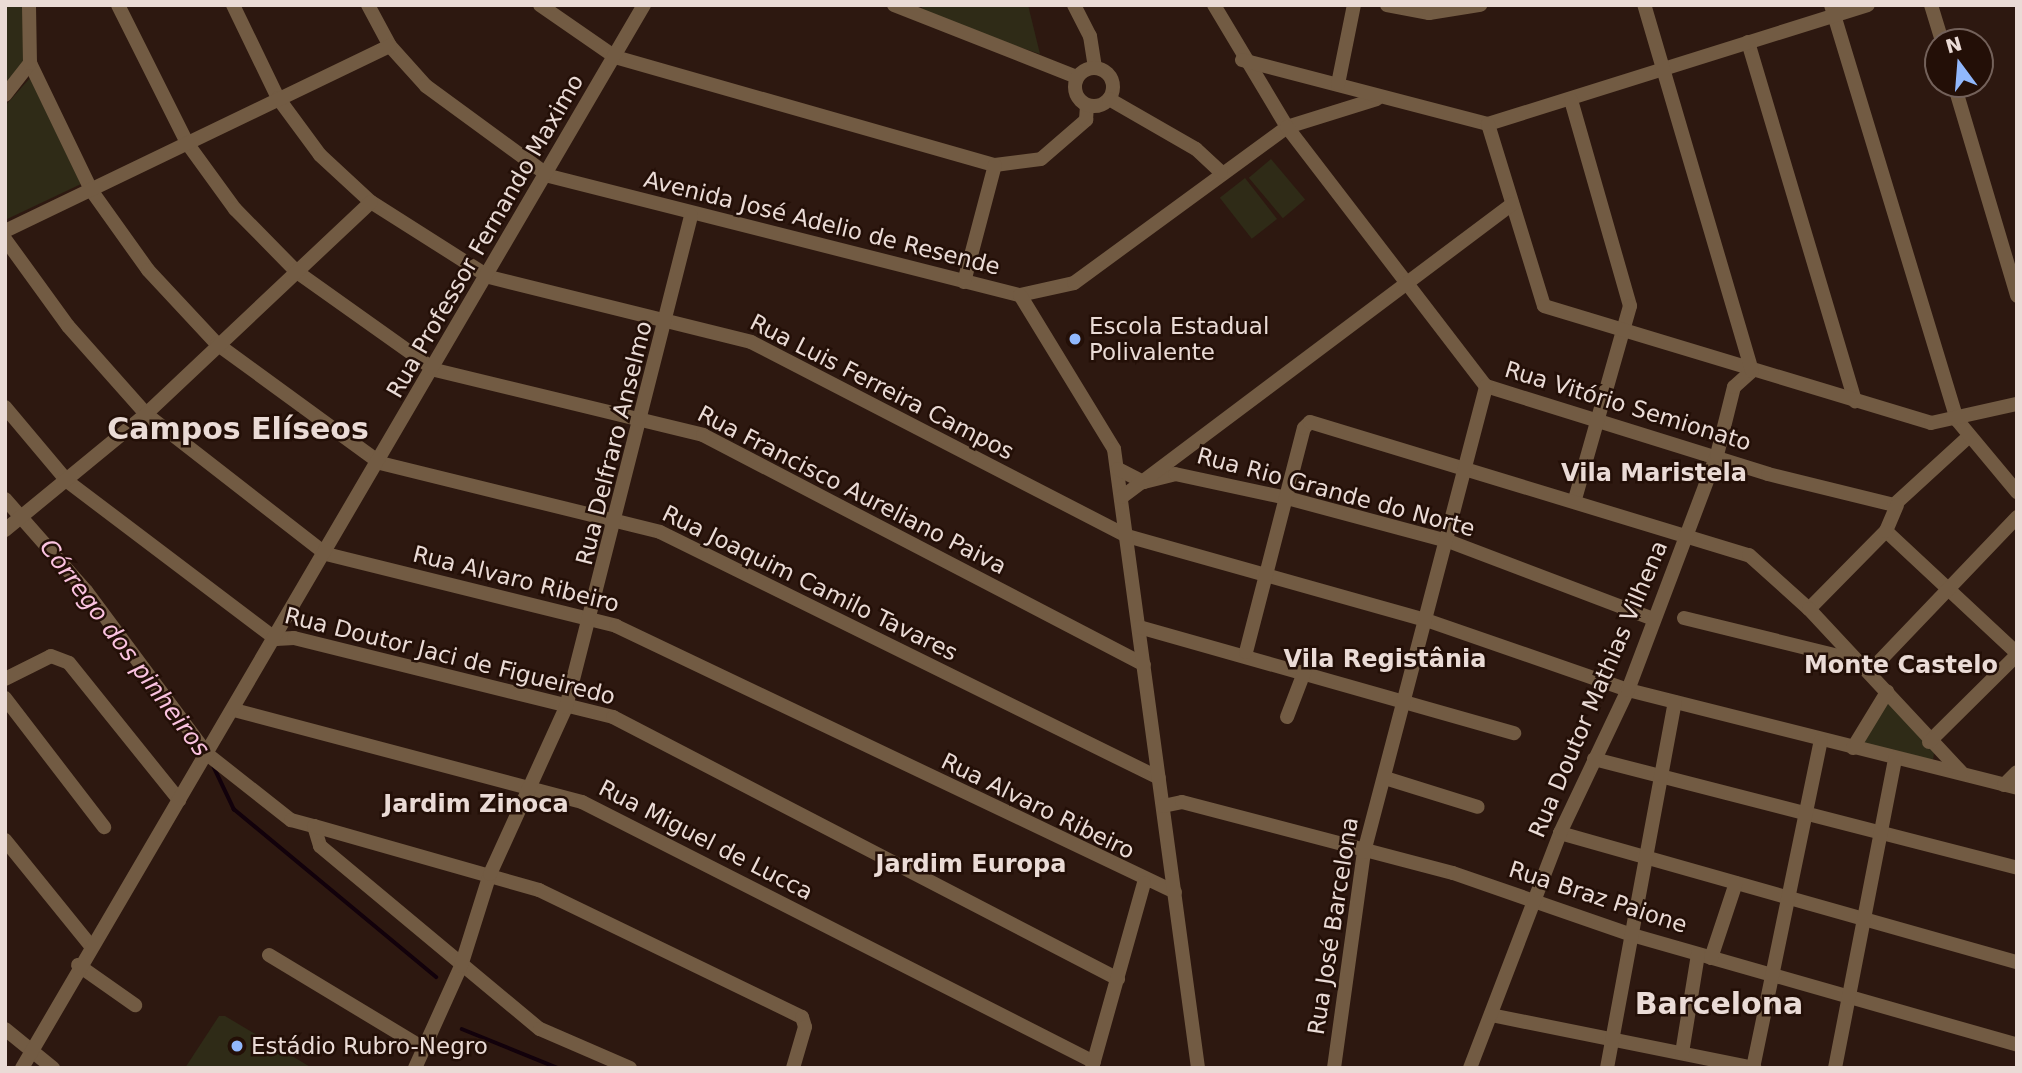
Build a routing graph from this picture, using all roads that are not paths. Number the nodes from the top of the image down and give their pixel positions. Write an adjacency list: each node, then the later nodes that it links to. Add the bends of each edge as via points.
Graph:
1 (29, 5): 24 (street)
2 (118, 5): 38 (street, Rua Francisco Aureliano Paiva)
3 (233, 5): 30 (street, Rua Luis Ferreira Campos)
4 (368, 5): 21 (street, Avenida José Adelio de Resende)
5 (540, 5): 22 (street)
6 (644, 5): 22 (street, Rua Professor Fernando Maximo)
7 (894, 5): 17 (street)
8 (1074, 5): 25 (street, via 1090,36)
9 (1214, 5): 23 (street, Rua Vitório Semionato)
10 (1354, 5): 28 (street)
11 (1387, 5): 16 (street)
12 (1480, 5): 16 (street)
13 (1644, 5): 26 (street)
14 (1868, 5): 18 (street)
15 (1931, 5): 19 (street)
16 (1451, 8)
17 (921, 10): 27 (street)
18 (1833, 10): 20 (street); 66 (street)
19 (1938, 28)
20 (1748, 42): 26 (street); 60 (street)
21 (390, 46): 30 (street); 41 (street, Avenida José Adelio de Resende, via 426,86)
22 (615, 57): 39 (street); 41 (street, Rua Professor Fernando Maximo)
23 (1242, 60): 28 (street); 37 (street, Rua Vitório Semionato)
24 (30, 64): 29 (street); 42 (street, Rua Joaquim Camilo Tavares)
25 (1095, 67): 27 (street); 32 (street, via 1112,79)
26 (1659, 69): 34 (street); 58 (street)
27 (1077, 77): 35 (street, via 1075,94)
28 (1338, 84): 33 (street)
29 (5, 95)
30 (278, 98): 38 (street); 43 (street, Rua Luis Ferreira Campos, via 320,155)
31 (1958, 98): 53 (street)
32 (1109, 99): 35 (street); 40 (street, via 1196,149)
33 (1377, 99): 36 (street); 37 (street, Avenida José Adelio de Resende)
34 (1571, 100): 36 (street); 55 (street, via 1630,306)
35 (1087, 105): 39 (street, via 1086,120 1041,159)
36 (1488, 124): 44 (street)
37 (1287, 128): 40 (street, Avenida José Adelio de Resende); 51 (street, Rua Vitório Semionato)
38 (187, 143): 42 (street); 48 (street, Rua Francisco Aureliano Paiva, via 235,209)
39 (995, 165): 50 (street)
40 (1221, 172): 52 (street, Avenida José Adelio de Resende, via 1074,283)
41 (549, 176): 45 (street, Avenida José Adelio de Resende); 49 (street, Rua Professor Fernando Maximo)
42 (92, 190): 46 (street); 56 (street, Rua Joaquim Camilo Tavares, via 148,270)
43 (371, 202): 48 (street); 49 (street, Rua Luis Ferreira Campos)
44 (1512, 204): 51 (street); 55 (street, via 1544,306)
45 (691, 216): 50 (street, Avenida José Adelio de Resende); 54 (street, Rua Delfraro Anselmo)
46 (5, 231)
47 (5, 239): 63 (street, Rua Alvaro Ribeiro, via 68,326)
48 (297, 272): 56 (street); 57 (street, Rua Francisco Aureliano Paiva)
49 (489, 276): 54 (street, Rua Luis Ferreira Campos); 57 (street, Rua Professor Fernando Maximo)
50 (964, 282): 52 (street, Avenida José Adelio de Resende)
51 (1408, 284): 59 (street, Rua Vitório Semionato); 73 (street)
52 (1020, 295): 70 (street, via 1103,421)
53 (2017, 296)
54 (668, 323): 64 (street, Rua Delfraro Anselmo); 86 (street, Rua Luis Ferreira Campos, via 751,342)
55 (1625, 334): 58 (street); 65 (street)
56 (217, 344): 63 (street); 69 (street, Rua Joaquim Camilo Tavares)
57 (435, 370): 64 (street, Rua Francisco Aureliano Paiva); 69 (street, Rua Professor Fernando Maximo)
58 (1752, 370): 60 (street); 68 (street, Rua Doutor Mathias Vilhena, via 1734,387)
59 (1486, 386): 65 (street, Rua Vitório Semionato); 71 (street, Rua José Barcelona)
60 (1854, 401): 66 (street, via 1931,423)
61 (2017, 404): 66 (street)
62 (5, 407): 72 (street, Rua Doutor Jaci de Figueiredo)
63 (146, 414): 72 (street); 88 (street, Rua Alvaro Ribeiro)
64 (644, 419): 82 (street, Rua Delfraro Anselmo); 100 (street, Rua Francisco Aureliano Paiva, via 703,435)
65 (1599, 420): 68 (street, Rua Vitório Semionato); 78 (street)
66 (1957, 420): 67 (street)
67 (1967, 438): 74 (street); 79 (street)
68 (1717, 455): 79 (street, Rua Vitório Semionato); 85 (street, Rua Doutor Mathias Vilhena)
69 (380, 463): 82 (street, Rua Joaquim Camilo Tavares); 88 (street, Rua Professor Fernando Maximo)
70 (1118, 469): 73 (street); 75 (street)
71 (1465, 469): 76 (street, via 1310,422); 78 (street); 87 (street, Rua José Barcelona)
72 (67, 481): 81 (street); 97 (street, Rua Doutor Jaci de Figueiredo)
73 (1144, 482): 75 (street); 76 (street, Rua Rio Grande do Norte, via 1175,474)
74 (2017, 492)
75 (1122, 497): 86 (street)
76 (1287, 498): 87 (street, Rua Rio Grande do Norte); 89 (street)
77 (5, 499): 81 (street)
78 (1574, 499): 85 (street)
79 (1897, 505): 84 (street)
80 (2017, 517): 90 (street)
81 (22, 518): 83 (street); 116 (street, via 86,591)
82 (617, 522): 95 (street, Rua Delfraro Anselmo); 122 (street, Rua Joaquim Camilo Tavares, via 660,532)
83 (5, 530)
84 (1886, 531): 90 (street); 91 (street)
85 (1688, 534): 91 (street, via 1749,555); 93 (street, Rua Doutor Mathias Vilhena)
86 (1127, 536): 89 (street, Rua Luis Ferreira Campos); 96 (street)
87 (1448, 541): 93 (street, Rua Rio Grande do Norte); 94 (street, Rua José Barcelona)
88 (326, 554): 95 (street, Rua Alvaro Ribeiro); 97 (street, Rua Professor Fernando Maximo)
89 (1267, 576): 94 (street, Rua Luis Ferreira Campos); 98 (street)
90 (1951, 593): 99 (street); 101 (street)
91 (1809, 609): 101 (street)
92 (1684, 618): 101 (street)
93 (1653, 619): 104 (street, Rua Doutor Mathias Vilhena)
94 (1426, 620): 104 (street, Rua Luis Ferreira Campos); 107 (street, Rua José Barcelona)
95 (591, 623): 109 (street, Rua Delfraro Anselmo); 139 (street, Rua Alvaro Ribeiro, via 617,626)
96 (1139, 626): 98 (street); 100 (street)
97 (276, 639): 109 (street, Rua Doutor Jaci de Figueiredo, via 294,638); 110 (street, Rua Professor Fernando Maximo)
98 (1246, 652): 102 (street)
99 (2017, 654): 114 (street)
100 (1144, 665): 122 (street)
101 (1865, 666): 105 (street)
102 (1305, 670): 107 (street); 111 (street)
103 (5, 679): 126 (street, via 51,656 69,663)
104 (1628, 690): 108 (street, Rua Luis Ferreira Campos); 118 (street, Rua Doutor Mathias Vilhena)
105 (1887, 692): 114 (street); 115 (street)
106 (5, 698): 131 (street)
107 (1407, 698): 112 (street); 123 (street, Rua José Barcelona)
108 (1675, 702): 113 (street, Rua Luis Ferreira Campos); 121 (street)
109 (566, 707): 124 (street, Rua Delfraro Anselmo); 153 (street, Rua Doutor Jaci de Figueiredo, via 613,717)
110 (234, 710): 116 (street, Rua Professor Fernando Maximo); 124 (street, Rua Miguel de Lucca)
111 (1287, 718)
112 (1514, 733)
113 (1821, 741): 115 (street, Rua Luis Ferreira Campos); 129 (street)
114 (1929, 742): 120 (street)
115 (1853, 748): 117 (street, Rua Luis Ferreira Campos)
116 (207, 754): 126 (street, Rua Professor Fernando Maximo); 130 (street, via 291,820)
117 (1895, 758): 120 (street, Rua Luis Ferreira Campos); 132 (street)
118 (1594, 759): 121 (street); 133 (street, Rua Doutor Mathias Vilhena)
119 (2017, 772): 125 (street)
120 (1963, 774): 125 (street, Rua Luis Ferreira Campos)
121 (1661, 776): 129 (street); 136 (street)
122 (1159, 778): 127 (street)
123 (1385, 778): 128 (street); 135 (street, Rua José Barcelona)
124 (529, 784): 138 (street, Rua Delfraro Anselmo); 163 (street, Rua Miguel de Lucca, via 582,802)
125 (2010, 787)
126 (179, 800): 146 (street, Rua Professor Fernando Maximo)
127 (1163, 806): 135 (street, Rua Braz Paione, via 1182,802); 141 (street)
128 (1478, 807)
129 (1806, 813): 132 (street); 142 (street)
130 (314, 826): 138 (street); 151 (street, via 320,846)
131 (104, 827)
132 (1880, 832): 137 (street); 144 (street)
133 (1560, 833): 136 (street); 143 (street, Rua Doutor Mathias Vilhena)
134 (5, 840): 146 (street)
135 (1364, 852): 143 (street, Rua Braz Paione); 170 (street, Rua José Barcelona)
136 (1646, 858): 140 (street); 145 (street)
137 (2017, 868)
138 (490, 874): 151 (street, Rua Delfraro Anselmo); 168 (street, via 540,890 802,1017 805,1027)
139 (1144, 883): 141 (street, Rua Alvaro Ribeiro); 153 (street)
140 (1736, 883): 142 (street); 148 (street)
141 (1175, 892): 169 (street)
142 (1788, 898): 144 (street); 152 (street)
143 (1538, 902): 145 (street, Rua Braz Paione); 156 (street, Rua Doutor Mathias Vilhena)
144 (1863, 919): 149 (street); 154 (street)
145 (1632, 935): 148 (street, Rua Braz Paione); 158 (street)
146 (90, 945): 150 (street, Rua Professor Fernando Maximo)
147 (269, 955): 160 (street)
148 (1705, 956): 152 (street, Rua Braz Paione); 162 (street)
149 (2017, 962)
150 (78, 964): 155 (street); 161 (street, Rua Professor Fernando Maximo)
151 (461, 966): 160 (street, Rua Delfraro Anselmo); 167 (street, via 560,1041)
152 (1772, 976): 154 (street, Rua Braz Paione); 173 (street)
153 (1118, 979): 163 (street)
154 (1848, 1000): 159 (street, Rua Braz Paione); 174 (street)
155 (135, 1006)
156 (1491, 1014): 158 (street); 171 (street, Rua Doutor Mathias Vilhena)
157 (5, 1029): 161 (street)
158 (1612, 1039): 162 (street); 172 (street)
159 (2017, 1045)
160 (423, 1048): 166 (street, Rua Delfraro Anselmo)
161 (32, 1052): 164 (street, Rua Professor Fernando Maximo); 165 (street)
162 (1682, 1053): 173 (street)
163 (1093, 1065)
164 (22, 1068)
165 (53, 1068)
166 (415, 1068)
167 (630, 1068)
168 (793, 1068)
169 (1198, 1068)
170 (1334, 1068)
171 (1470, 1068)
172 (1607, 1068)
173 (1754, 1068)
174 (1835, 1068)

